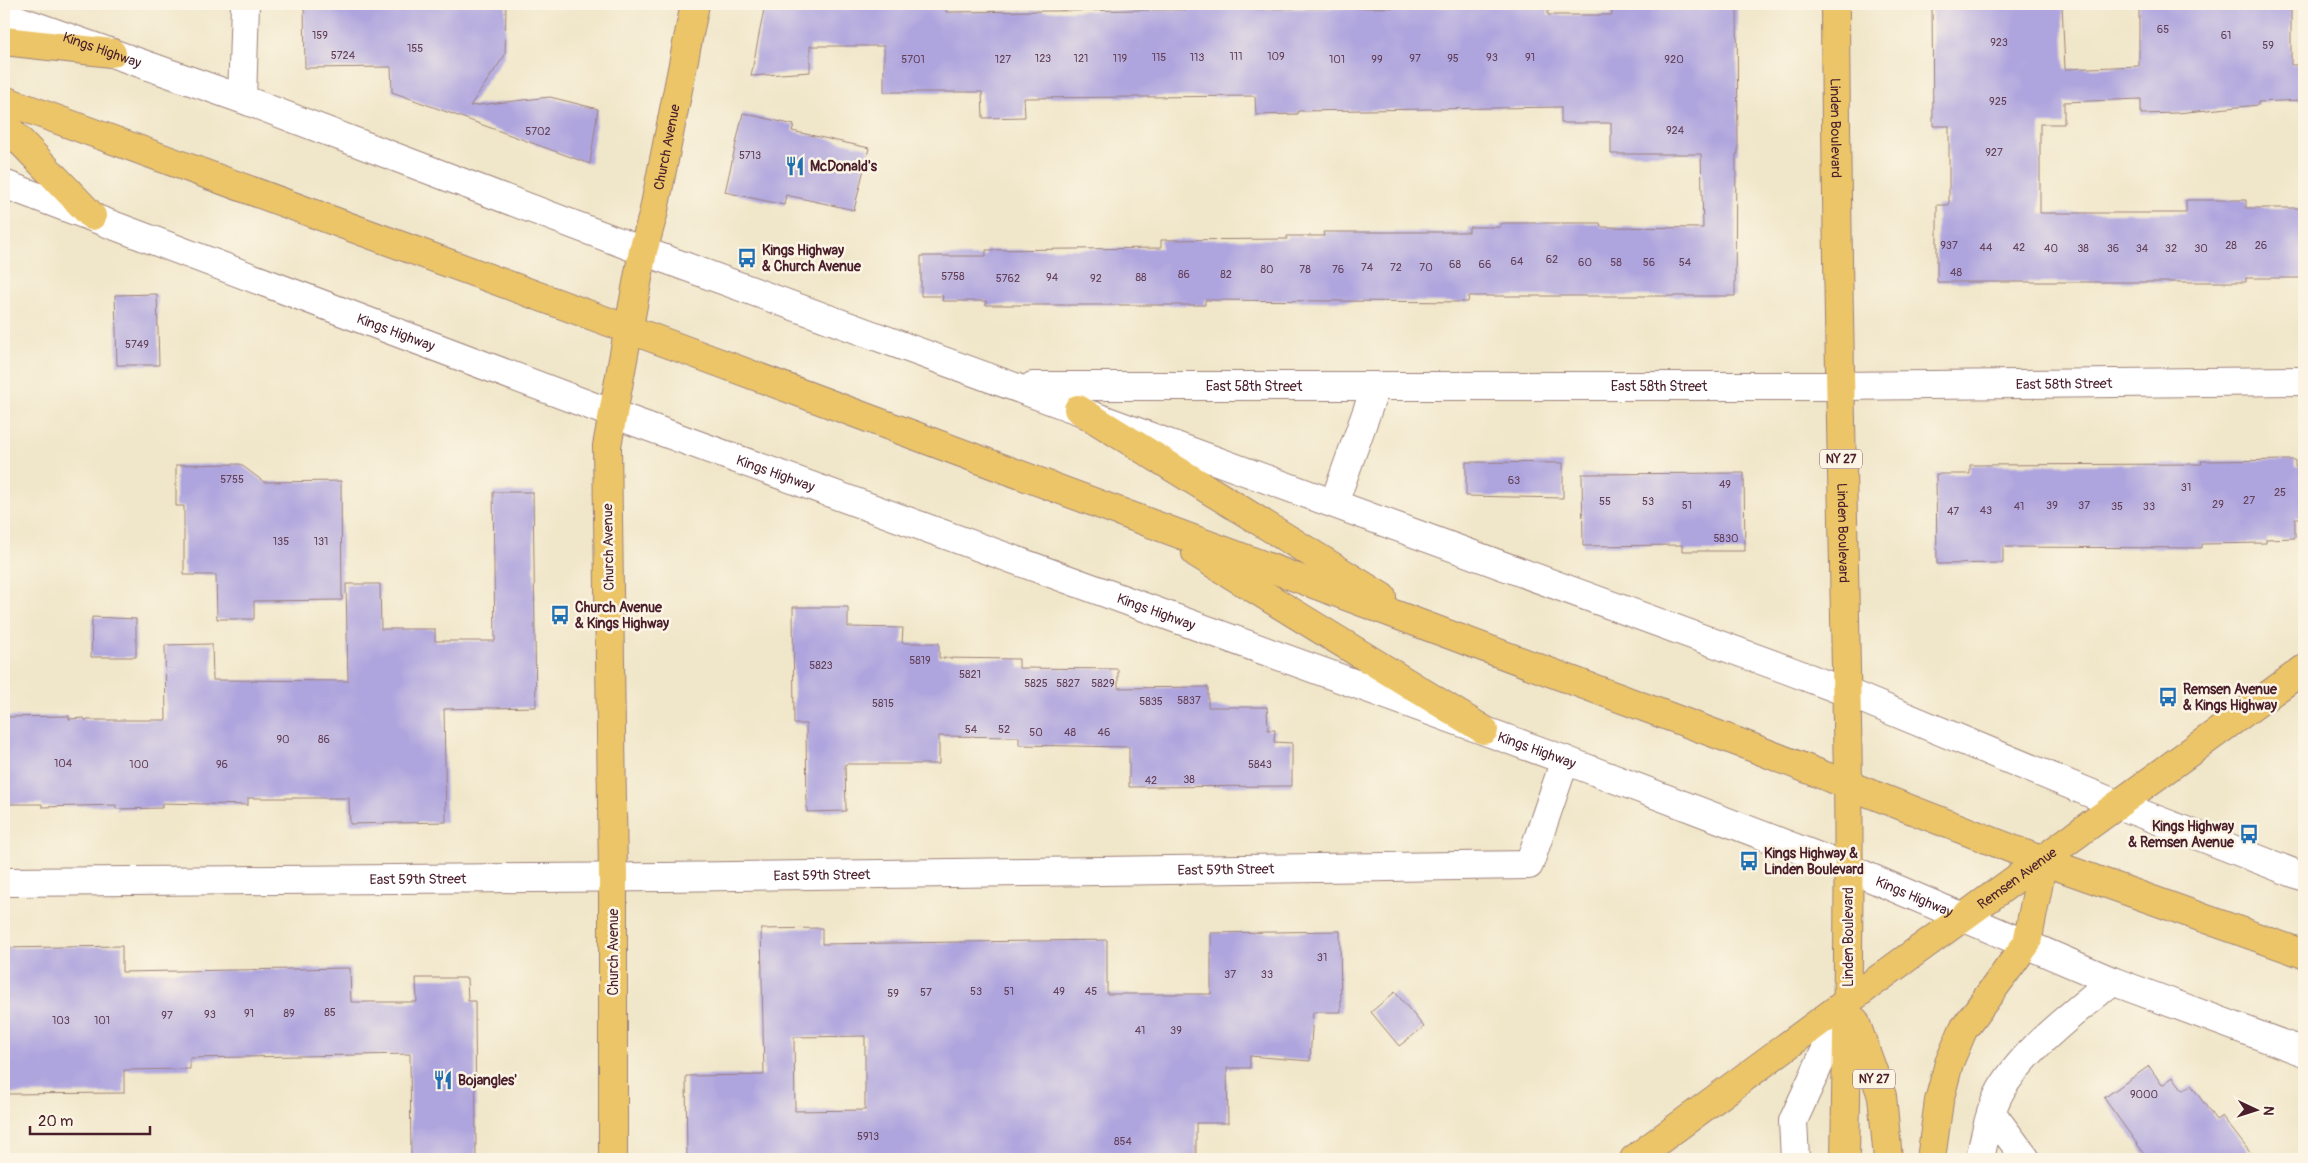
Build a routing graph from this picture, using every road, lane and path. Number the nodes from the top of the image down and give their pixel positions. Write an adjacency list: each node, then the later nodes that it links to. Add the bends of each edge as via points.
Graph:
1 (245, 4): 7 (street)
2 (695, 4): 12 (main road, Church Avenue)
3 (1835, 4): 17 (main road, Linden Boulevard / NY 27)
4 (4, 15): 6 (street, Kings Highway)
5 (4, 41): 6 (main road)
6 (112, 53): 7 (street, Kings Highway)
7 (242, 99): 12 (street, Kings Highway)
8 (4, 100): 13 (main road)
9 (4, 124): 11 (main road)
10 (4, 184): 11 (street, Kings Highway)
11 (92, 216): 19 (street, Kings Highway)
12 (643, 251): 13 (main road, Church Avenue); 15 (street, Kings Highway)
13 (628, 329): 19 (main road, Church Avenue); 21 (main road)
14 (2304, 381): 17 (street, East 58th Street)
15 (1015, 386): 16 (street, East 58th Street); 18 (street, Kings Highway)
16 (1376, 386): 17 (street, East 58th Street); 20 (street)
17 (1840, 386): 24 (main road, Linden Boulevard / NY 27)
18 (1078, 409): 20 (street, Kings Highway); 22 (main road)
19 (613, 414): 25 (street, Kings Highway); 31 (main road, Church Avenue, via 607,446)
20 (1334, 503): 24 (street, Kings Highway)
21 (1143, 521): 22 (main road); 25 (main road)
22 (1434, 629): 27 (main road)
23 (2304, 669): 28 (main road, Remsen Avenue)
24 (1846, 692): 27 (main road, Linden Boulevard / NY 27); 28 (street, Kings Highway)
25 (1484, 730): 26 (street, Kings Highway)
26 (1565, 760): 30 (street, Kings Highway); 31 (street, East 59th Street, via 1529,865)
27 (1848, 784): 29 (main road); 30 (main road, Linden Boulevard / NY 27)
28 (2119, 805): 29 (main road, Remsen Avenue); 32 (street, Kings Highway)
29 (2042, 861): 34 (main road, Remsen Avenue); 35 (main road); 36 (main road)
30 (1848, 868): 34 (street, Kings Highway); 38 (main road, Linden Boulevard / NY 27)
31 (613, 876): 33 (street, East 59th Street); 41 (main road, Church Avenue)
32 (2304, 877)
33 (4, 882)
34 (1964, 918): 35 (street, Kings Highway); 38 (main road, Remsen Avenue)
35 (2027, 943): 37 (street, Kings Highway); 46 (main road, via 1963,1030 1949,1063 1939,1101)
36 (2304, 954)
37 (2112, 981): 39 (street, Kings Highway); 40 (street, via 2032,1050 2001,1090)
38 (1848, 1001): 42 (main road, Remsen Avenue); 43 (street, Linden Boulevard, via 1793,1121); 44 (main road, Linden Boulevard / NY 27); 45 (main road, Linden Boulevard / NY 27, via 1882,1096)
39 (2304, 1052)
40 (1992, 1112): 47 (street); 48 (street)
41 (613, 1159)
42 (1634, 1159)
43 (1795, 1159)
44 (1845, 1159)
45 (1888, 1159)
46 (1931, 1159)
47 (1980, 1159)
48 (2026, 1159)

